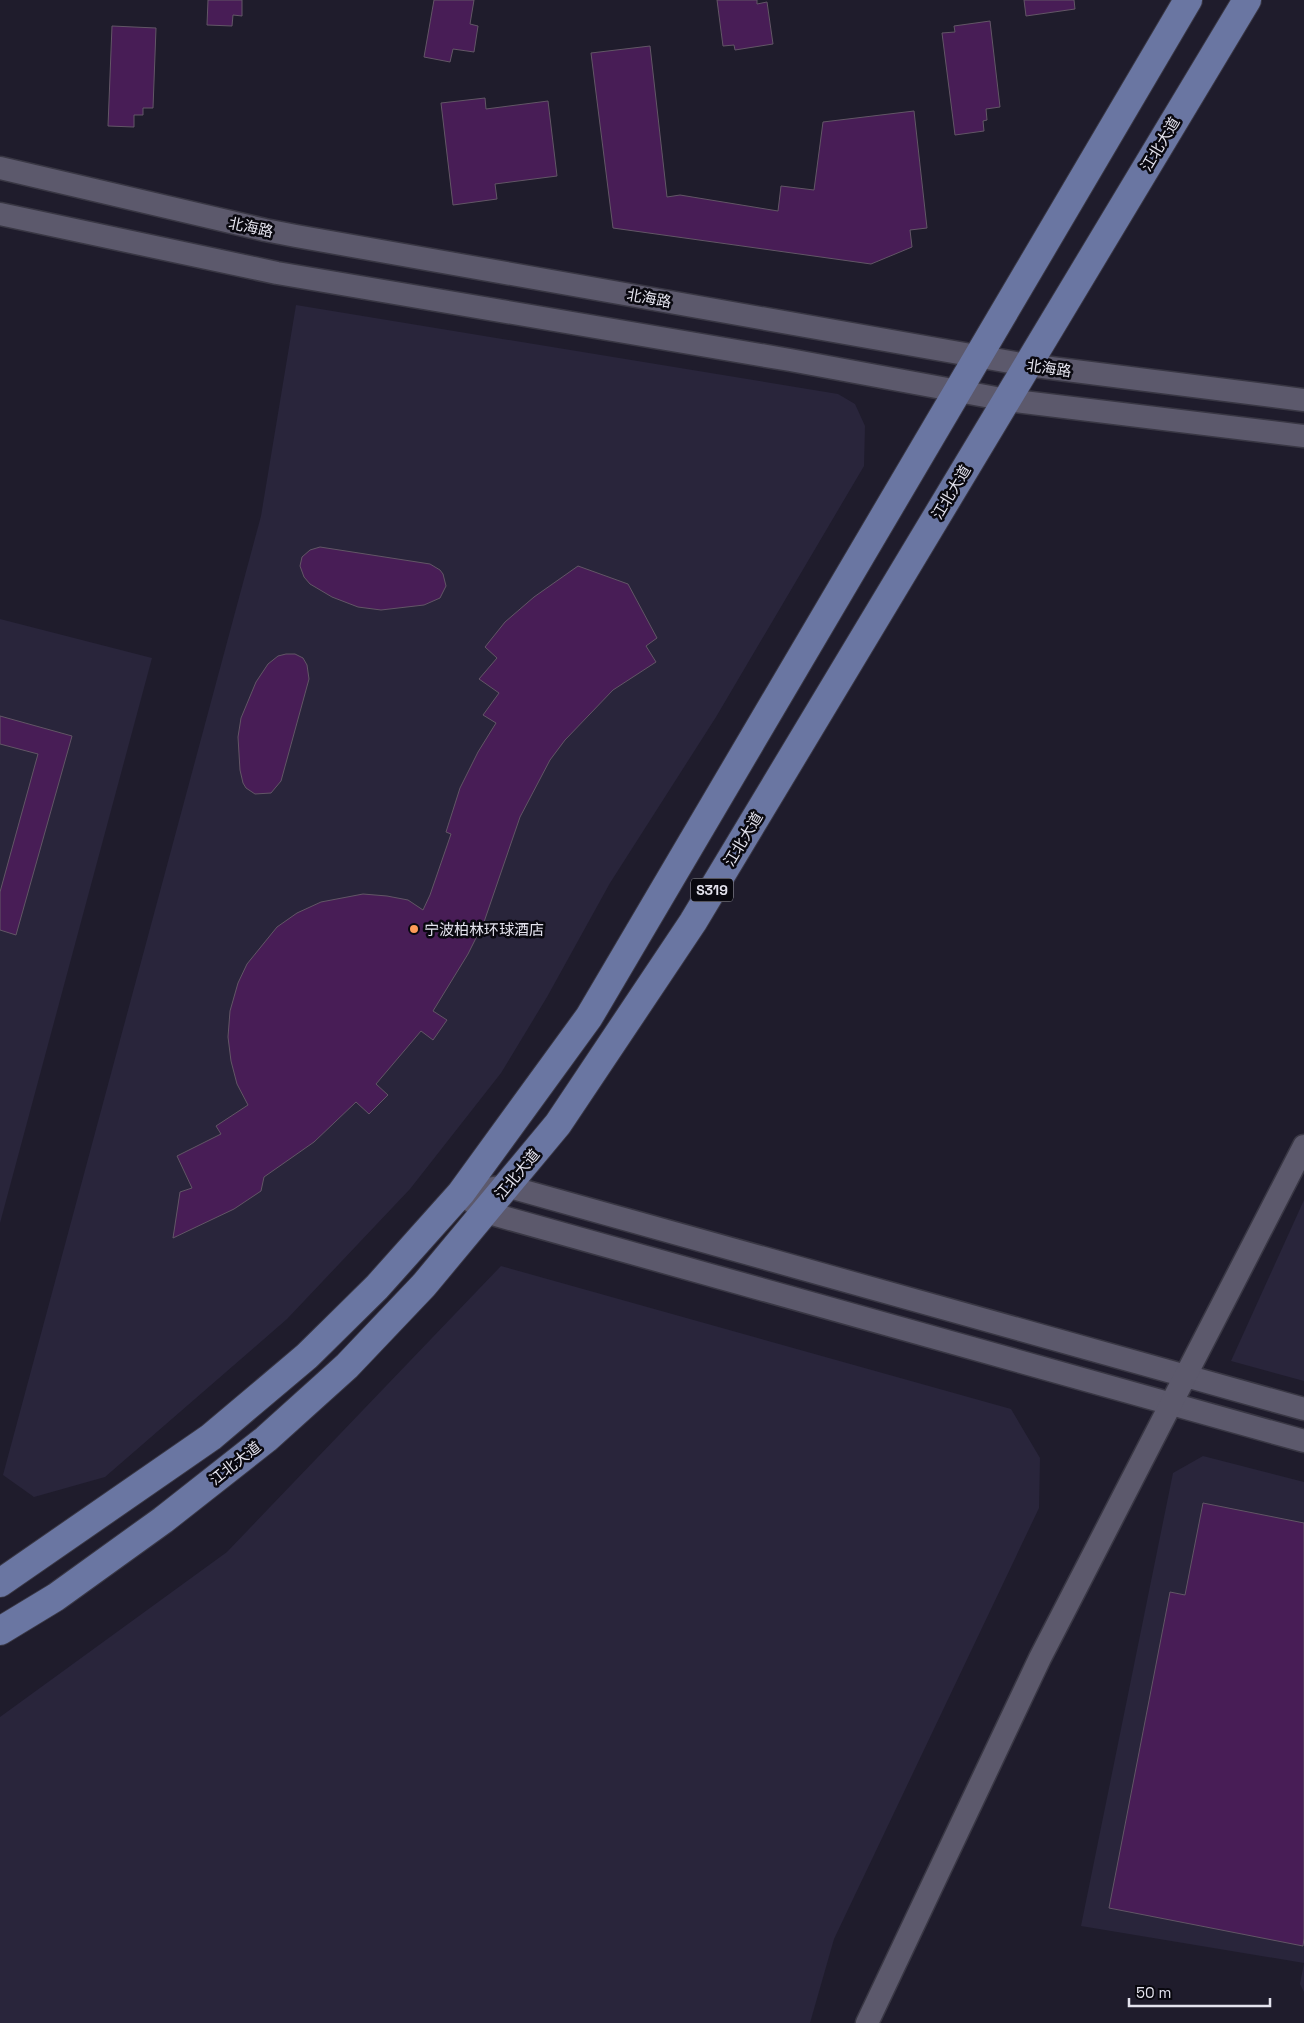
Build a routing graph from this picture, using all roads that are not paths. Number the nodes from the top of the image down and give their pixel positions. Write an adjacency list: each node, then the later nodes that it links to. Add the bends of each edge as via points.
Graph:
1 (1188, 0): 5 (main road, S319)
2 (1247, 0): 6 (main road, 江北大道 / S319)
3 (0, 168): 5 (street, 北海路, via 265,230)
4 (0, 214): 7 (street, via 277,273)
5 (978, 356): 6 (street, 北海路); 7 (main road, S319)
6 (1027, 365): 8 (main road, 江北大道 / S319); 9 (street, 北海路)
7 (958, 391): 8 (street); 13 (main road, S319, via 589,1017)
8 (1007, 400): 10 (street); 12 (main road, 江北大道 / S319, via 693,922 558,1124)
9 (1304, 400)
10 (1304, 436)
11 (1304, 1146): 15 (street)
12 (506, 1186): 13 (street); 14 (main road, 江北大道 / S319); 15 (street)
13 (461, 1193): 14 (street); 19 (main road, S319, via 377,1287 307,1356 210,1437)
14 (485, 1212): 16 (street); 20 (main road, 江北大道 / S319, via 424,1285 347,1366 266,1439 72,1586)
15 (1186, 1375): 16 (street); 17 (street)
16 (1171, 1404): 18 (street); 21 (street, via 1040,1658)
17 (1304, 1408)
18 (1304, 1441)
19 (0, 1583)
20 (0, 1631)
21 (867, 2023)

